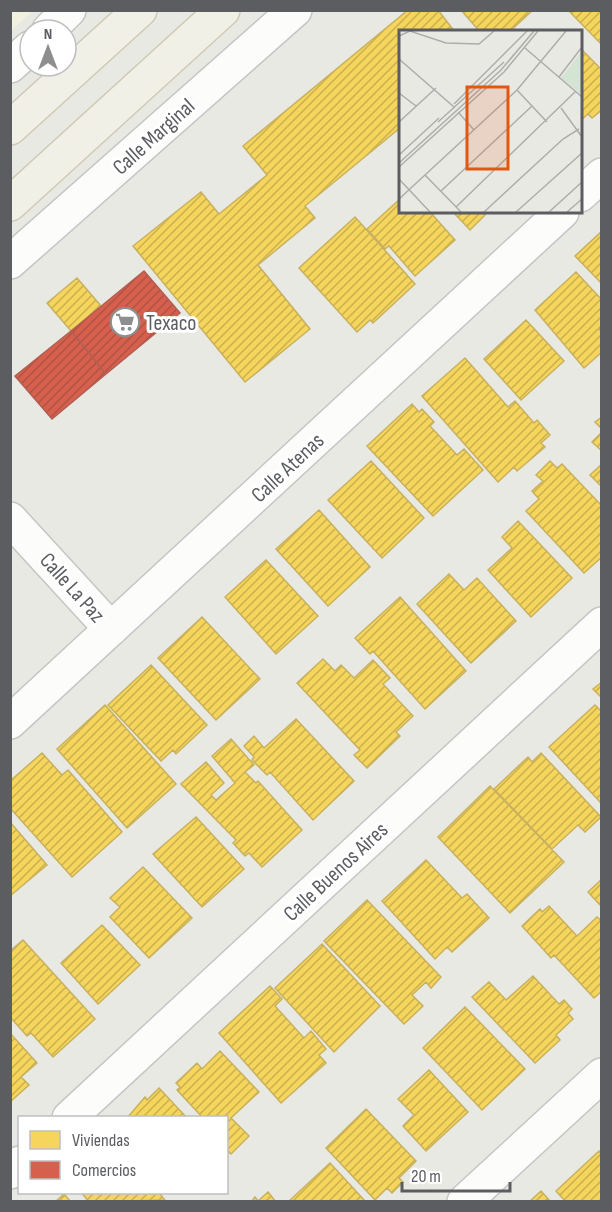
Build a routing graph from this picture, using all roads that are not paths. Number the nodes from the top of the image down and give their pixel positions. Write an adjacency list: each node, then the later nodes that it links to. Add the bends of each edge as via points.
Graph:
1 (140, 10): 4 (main road)
2 (223, 10): 7 (main road)
3 (295, 10): 9 (street, Calle Marginal)
4 (10, 128)
5 (602, 175): 6 (street)
6 (582, 193)
7 (10, 204)
8 (561, 213): 12 (street, Calle Atenas)
9 (10, 262)
10 (10, 519): 12 (street, Calle La Paz)
11 (602, 624): 15 (street, Calle Buenos Aires)
12 (111, 629): 13 (street, Calle Atenas)
13 (10, 722)
14 (602, 1075): 16 (street)
15 (71, 1116)
16 (464, 1202)

